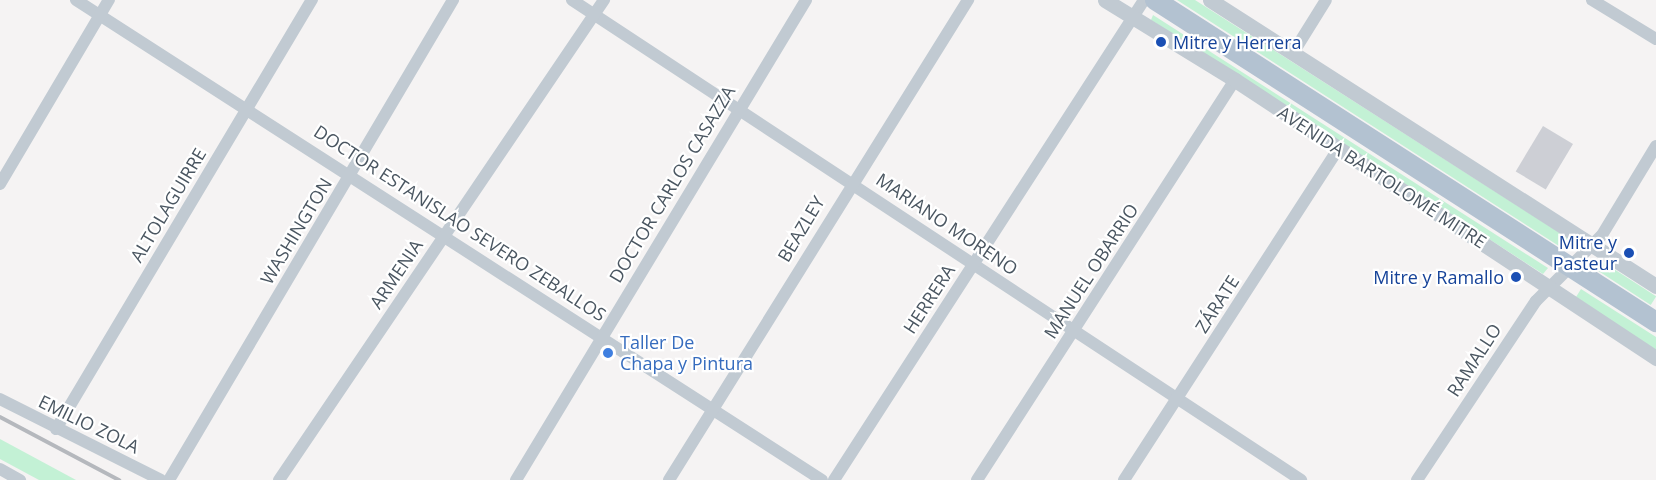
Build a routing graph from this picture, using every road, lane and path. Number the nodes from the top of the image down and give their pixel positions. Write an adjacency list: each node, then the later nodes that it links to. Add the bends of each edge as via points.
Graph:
1 (76, 0): 16 (street, DOCTOR ESTANISLAO SEVERO ZEBALLOS)
2 (109, 0): 16 (street)
3 (312, 0): 22 (street, ALTOLAGUIRRE)
4 (453, 0): 25 (street, WASHINGTON)
5 (572, 0): 15 (street, MARIANO MORENO)
6 (604, 0): 15 (street, ARMENIA)
7 (806, 0): 21 (street, DOCTOR CARLOS CASAZZA)
8 (968, 0): 26 (street, BEAZLEY)
9 (1105, 0): 17 (street, AVENIDA BARTOLOMÉ MITRE)
10 (1144, 0): 17 (street, HERRERA)
11 (1155, 0): 31 (main road, AVENIDA BARTOLOMÉ MITRE)
12 (1210, 0): 19 (street)
13 (1326, 0): 19 (street)
14 (1592, 0): 18 (street)
15 (594, 14): 21 (street, MARIANO MORENO); 28 (street, ARMENIA)
16 (100, 15): 22 (street, DOCTOR ESTANISLAO SEVERO ZEBALLOS); 27 (street)
17 (1132, 18): 20 (street, AVENIDA BARTOLOMÉ MITRE); 30 (street, HERRERA)
18 (1656, 39)
19 (1293, 53): 29 (street)
20 (1235, 80): 24 (street, AVENIDA BARTOLOMÉ MITRE); 35 (street, MANUEL OBARRIO)
21 (739, 106): 26 (street, MARIANO MORENO); 36 (street, DOCTOR CARLOS CASAZZA)
22 (248, 108): 25 (street, DOCTOR ESTANISLAO SEVERO ZEBALLOS); 41 (street, ALTOLAGUIRRE)
23 (1656, 146): 29 (street, RAMALLO)
24 (1339, 148): 32 (street, AVENIDA BARTOLOMÉ MITRE); 39 (street, ZÁRATE)
25 (350, 174): 28 (street, DOCTOR ESTANISLAO SEVERO ZEBALLOS); 45 (street, WASHINGTON)
26 (851, 182): 30 (street, MARIANO MORENO); 40 (street, BEAZLEY)
27 (0, 184)
28 (444, 236): 36 (street, DOCTOR ESTANISLAO SEVERO ZEBALLOS); 46 (street, ARMENIA)
29 (1592, 246): 31 (street, RAMALLO); 33 (street)
30 (973, 263): 35 (street, MARIANO MORENO); 50 (street, HERRERA)
31 (1569, 266): 32 (street, RAMALLO); 34 (main road, AVENIDA BARTOLOMÉ MITRE)
32 (1548, 285): 37 (street, AVENIDA BARTOLOMÉ MITRE); 54 (street, RAMALLO)
33 (1656, 286)
34 (1656, 322)
35 (1075, 330): 39 (street, MARIANO MORENO); 51 (street, MANUEL OBARRIO)
36 (602, 336): 40 (street, DOCTOR ESTANISLAO SEVERO ZEBALLOS); 47 (street, DOCTOR CARLOS CASAZZA)
37 (1656, 358)
38 (0, 399): 41 (street, EMILIO ZOLA)
39 (1176, 400): 52 (street, ZÁRATE); 53 (street, MARIANO MORENO)
40 (714, 407): 48 (street, BEAZLEY); 49 (street, DOCTOR ESTANISLAO SEVERO ZEBALLOS)
41 (56, 429): 44 (street, EMILIO ZOLA)
42 (0, 469): 43 (street)
43 (20, 480)
44 (161, 480)
45 (169, 480)
46 (279, 480)
47 (516, 480)
48 (669, 480)
49 (822, 480)
50 (834, 480)
51 (976, 480)
52 (1124, 480)
53 (1301, 480)
54 (1417, 480)

